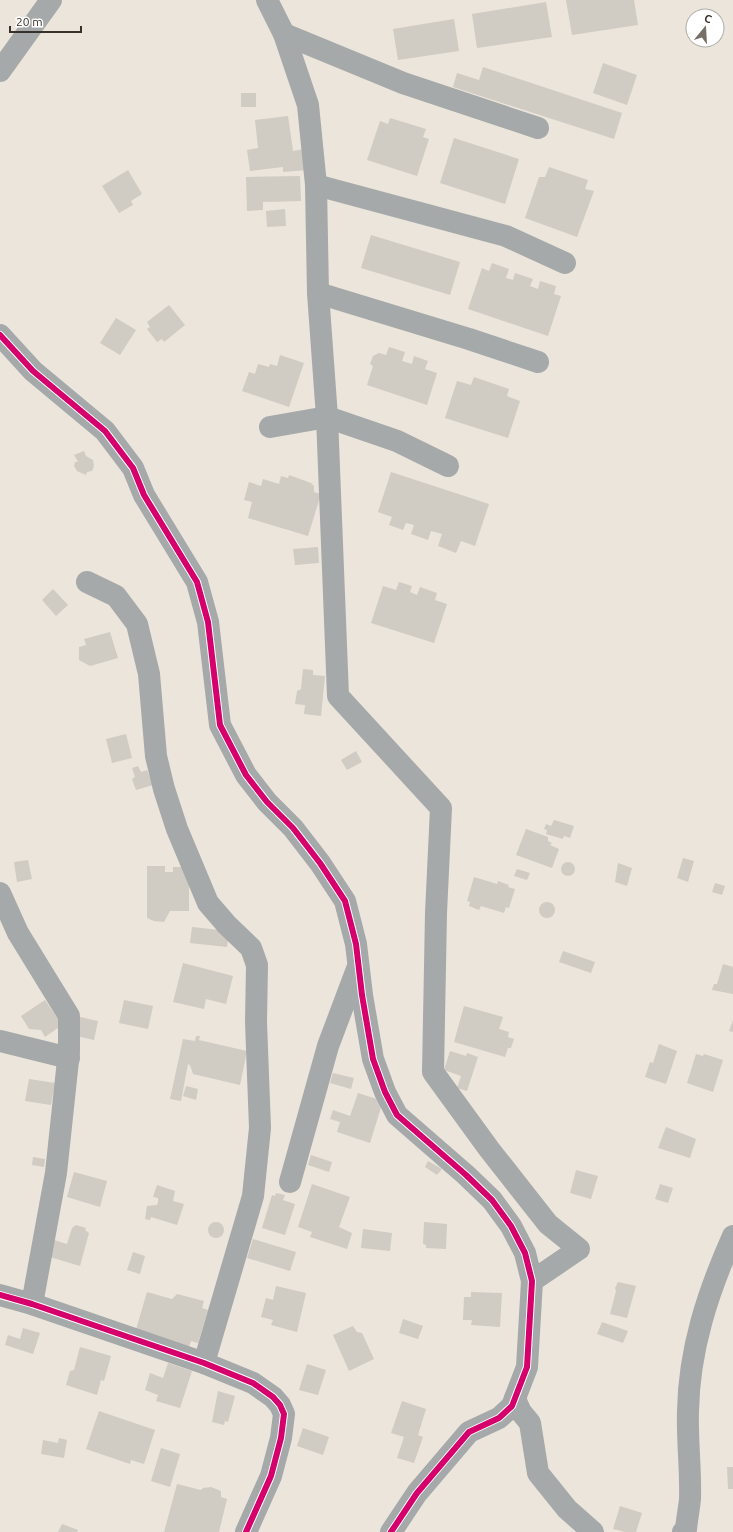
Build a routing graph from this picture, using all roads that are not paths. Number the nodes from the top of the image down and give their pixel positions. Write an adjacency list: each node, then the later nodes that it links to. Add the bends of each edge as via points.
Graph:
1 (50, 0): 4 (street)
2 (267, 0): 3 (street)
3 (284, 34): 5 (street, via 403,83); 6 (street, via 308,106)
4 (0, 70)
5 (538, 128)
6 (316, 185): 7 (street, via 506,236); 8 (street)
7 (565, 263)
8 (318, 293): 10 (street); 11 (street)
9 (0, 335): 16 (street, via 33,371 105,431 133,468 144,495 197,582 208,622 220,725 246,775 267,802 293,828 345,902 356,944)
10 (538, 362)
11 (327, 417): 12 (street); 13 (street, via 397,442); 21 (street, via 338,696 442,808 436,913 433,1072 548,1224 579,1250)
12 (270, 427)
13 (448, 466)
14 (87, 582): 24 (street, via 116,596 138,624 149,674 156,756 177,829 208,903 251,948 257,965 256,1022 260,1128 253,1196)
15 (0, 893): 18 (street, via 18,933 69,1016)
16 (358, 964): 19 (street, via 328,1046); 21 (street, via 373,1059 397,1115 466,1174 492,1200 511,1226 525,1253)
17 (0, 1041): 18 (street)
18 (68, 1058): 23 (street, via 56,1173)
19 (290, 1182)
20 (733, 1236): 29 (street, via 703,1311 692,1360 688,1410 690,1499 686,1529)
21 (532, 1281): 25 (street, via 527,1367)
22 (0, 1296): 23 (street)
23 (32, 1304): 24 (street)
24 (204, 1363): 26 (street, via 253,1383 273,1396 284,1414 271,1476)
25 (515, 1399): 27 (street, via 512,1406 499,1418 469,1432 417,1493); 28 (street, via 530,1423 538,1473 567,1509)
26 (246, 1532)
27 (391, 1532)
28 (593, 1532)
29 (683, 1532)

